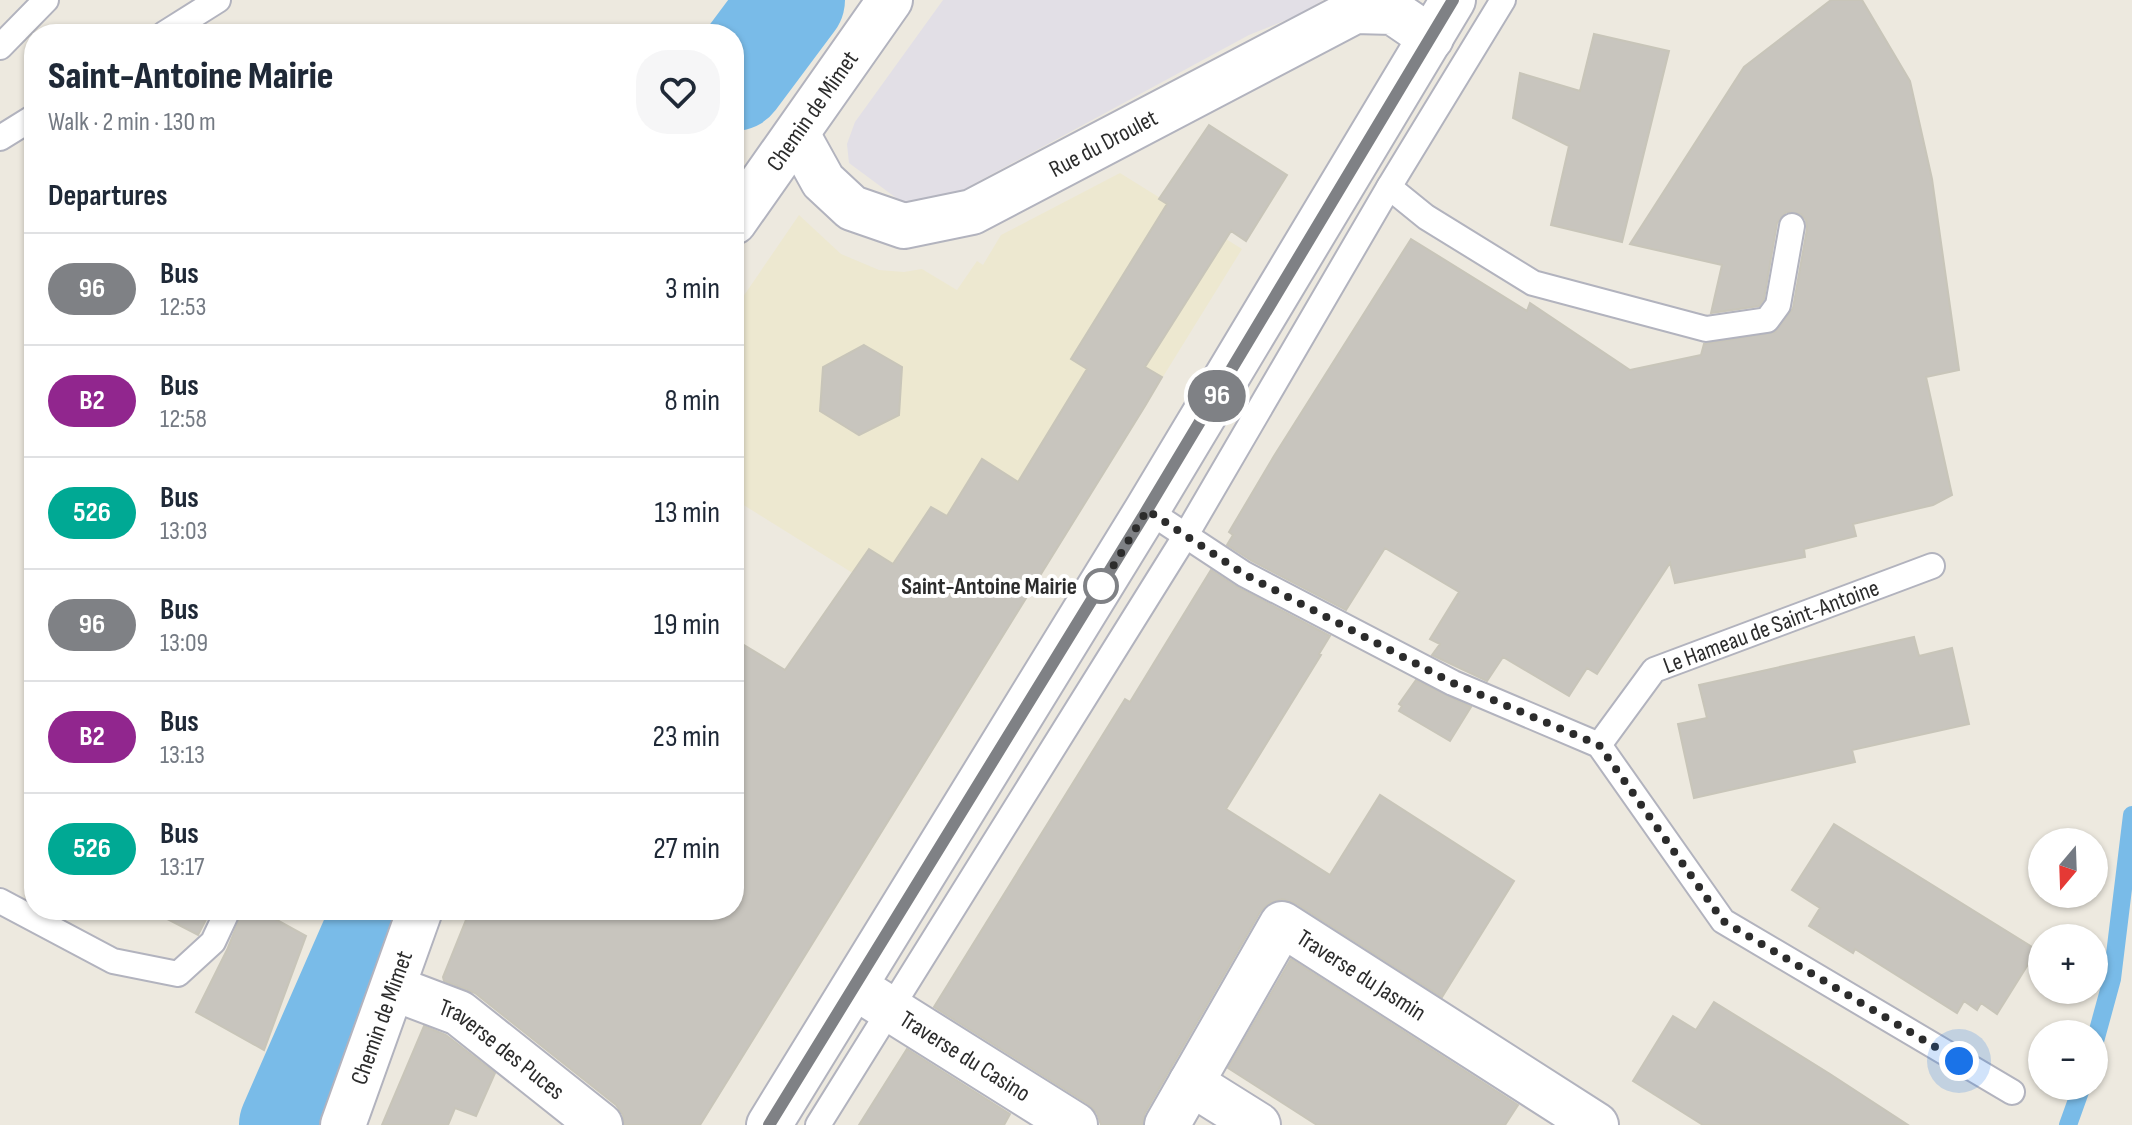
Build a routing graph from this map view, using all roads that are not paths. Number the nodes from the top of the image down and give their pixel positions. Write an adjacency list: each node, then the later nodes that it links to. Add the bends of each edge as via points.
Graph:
1 (46, 0): 8 (lane)
2 (218, 0): 6 (lane)
3 (890, 0): 10 (street, Chemin de Mimet)
4 (1453, 0): 7 (street)
5 (1503, 0): 12 (lane)
6 (180, 24)
7 (1431, 38): 10 (street, Rue du Droulet, via 1393,12 1355,11 972,212 904,226 852,208 823,181); 15 (street)
8 (0, 47)
9 (24, 123): 11 (lane)
10 (797, 134): 13 (street, Chemin de Mimet)
11 (0, 138)
12 (1389, 187): 14 (lane, via 1426,217 1533,283 1706,329 1767,320 1778,305); 16 (lane)
13 (744, 208)
14 (1792, 226)
15 (1147, 510): 16 (lane); 25 (street)
16 (1186, 535): 18 (lane, via 1244,574 1453,683); 25 (lane)
17 (1932, 566): 18 (lane, Le Hameau de Saint-Antoine, via 1654,670)
18 (1599, 745): 27 (lane, via 1723,921)
19 (0, 901): 20 (lane)
20 (24, 914)
21 (36, 920): 22 (lane, via 113,961 178,974 213,942)
22 (223, 920)
23 (417, 920): 24 (street, Chemin de Mimet)
24 (393, 988): 28 (street, Chemin de Mimet); 29 (street, Traverse des Puces, via 459,1013)
25 (872, 998): 30 (street); 31 (lane); 32 (street, Traverse du Casino)
26 (1191, 1083): 33 (street, Traverse du Jasmin); 34 (street); 35 (street, Traverse du Jasmin, via 1282,924)
27 (2012, 1092)
28 (343, 1125)
29 (600, 1125)
30 (769, 1125)
31 (818, 1125)
32 (1075, 1125)
33 (1167, 1125)
34 (1258, 1125)
35 (1596, 1125)

